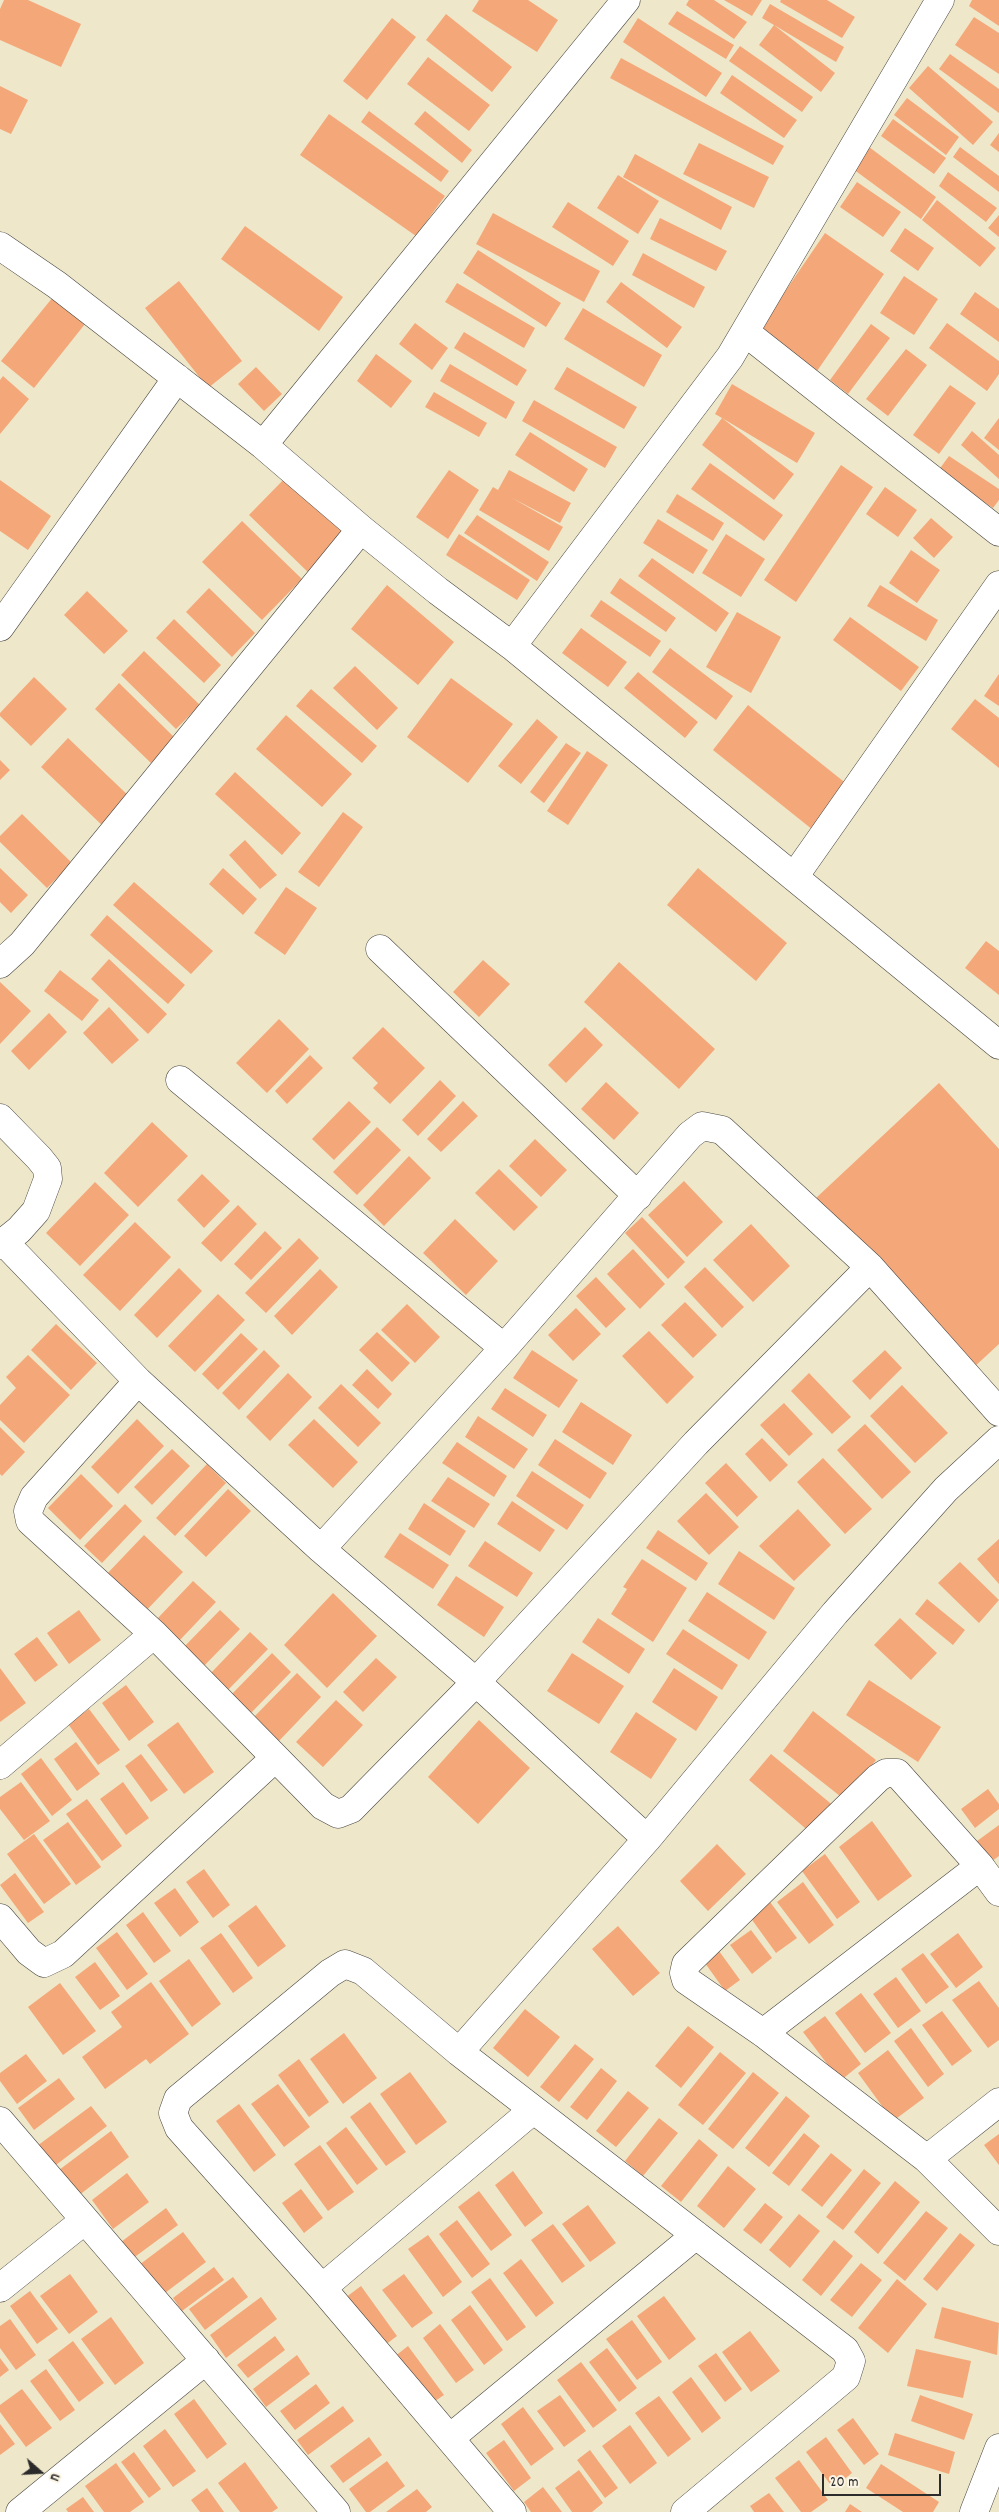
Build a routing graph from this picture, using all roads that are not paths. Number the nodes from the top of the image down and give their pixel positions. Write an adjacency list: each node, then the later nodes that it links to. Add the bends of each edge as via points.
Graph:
1 (626, 0): 6 (street)
2 (940, 0): 4 (street)
3 (0, 246): 5 (street, via 57,285)
4 (745, 332): 8 (street); 11 (street, via 730,357)
5 (177, 378): 6 (street); 10 (street)
6 (263, 445): 7 (street)
7 (361, 529): 11 (street); 14 (street, via 22,944)
8 (999, 532)
9 (999, 585): 12 (street)
10 (0, 627)
11 (512, 646): 12 (street)
12 (794, 877): 15 (street)
13 (380, 950): 18 (street)
14 (0, 964)
15 (999, 1045)
16 (180, 1080): 21 (street)
17 (0, 1118): 19 (street, via 47,1168 48,1179 36,1212)
18 (638, 1196): 20 (street, via 690,1135 702,1126 722,1130); 21 (street)
19 (2, 1243): 22 (street)
20 (870, 1267): 23 (street); 27 (street, via 696,1443)
21 (504, 1348): 25 (street)
22 (138, 1381): 25 (street); 26 (street, via 34,1497 28,1511 30,1521)
23 (999, 1412)
24 (999, 1440): 30 (street, via 946,1489 835,1613)
25 (321, 1549): 27 (street)
26 (154, 1634): 28 (street); 29 (street)
27 (476, 1682): 28 (street, via 351,1809 338,1814 323,1806); 30 (street)
28 (275, 1758): 33 (street, via 63,1954 44,1963 29,1952)
29 (0, 1765)
30 (647, 1839): 35 (street)
31 (980, 1866): 32 (street); 34 (street); 34 (street, via 897,1773 886,1773 878,1778 686,1964 686,1980)
32 (999, 1892)
33 (0, 1918)
34 (763, 2033): 39 (street)
35 (459, 2052): 37 (street); 44 (street, via 363,1971 345,1964 178,2099 173,2113 178,2128)
36 (999, 2102): 39 (street)
37 (533, 2110): 42 (street); 44 (street)
38 (0, 2122): 40 (street)
39 (927, 2160): 41 (street)
40 (85, 2220): 43 (street); 45 (street)
41 (999, 2232)
42 (696, 2236): 46 (street); 51 (street, via 845,2350 851,2361 846,2377)
43 (0, 2288)
44 (322, 2288): 46 (street)
45 (206, 2360): 48 (street); 49 (street)
46 (450, 2438): 50 (street)
47 (999, 2448): 52 (street)
48 (20, 2512)
49 (336, 2512)
50 (512, 2512)
51 (685, 2512)
52 (974, 2512)

